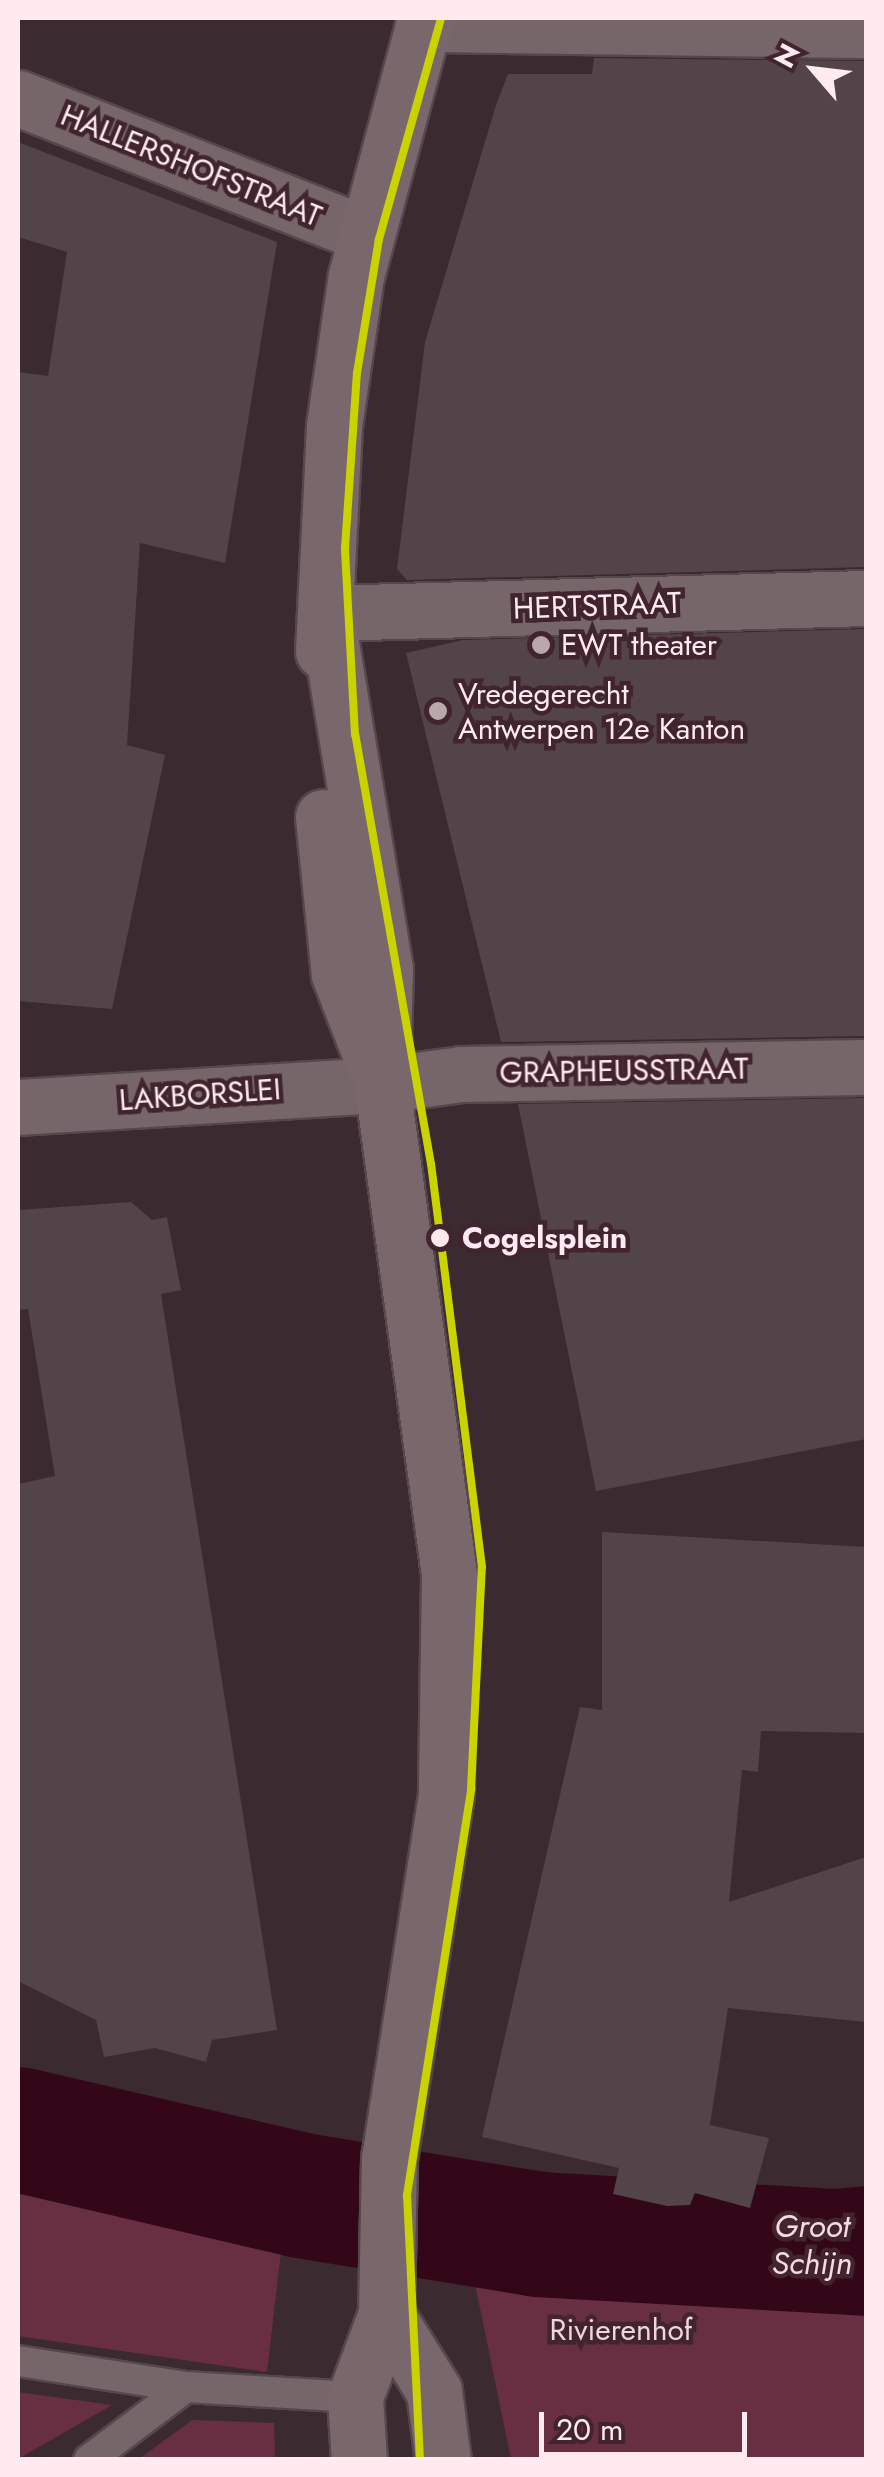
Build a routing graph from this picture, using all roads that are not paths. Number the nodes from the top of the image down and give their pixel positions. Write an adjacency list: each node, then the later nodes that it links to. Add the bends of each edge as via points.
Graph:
1 (424, 20): 2 (street); 4 (main road)
2 (866, 30)
3 (18, 98): 4 (street, HALLERSHOFSTRAAT)
4 (364, 234): 6 (main road, via 334,426)
5 (866, 598): 6 (street, HERTSTRAAT)
6 (326, 613): 8 (main road, via 316,738 336,948)
7 (866, 1068): 8 (street, GRAPHEUSSTRAAT, via 461,1074)
8 (382, 1085): 9 (street, LAKBORSLEI); 10 (main road, via 449,1574 452,1715 389,2158)
9 (18, 1107)
10 (386, 2314): 13 (main road); 16 (main road, via 434,2391)
11 (18, 2361): 12 (lane)
12 (186, 2387): 13 (lane); 14 (lane)
13 (355, 2397): 15 (main road)
14 (89, 2460)
15 (359, 2460)
16 (443, 2460)

